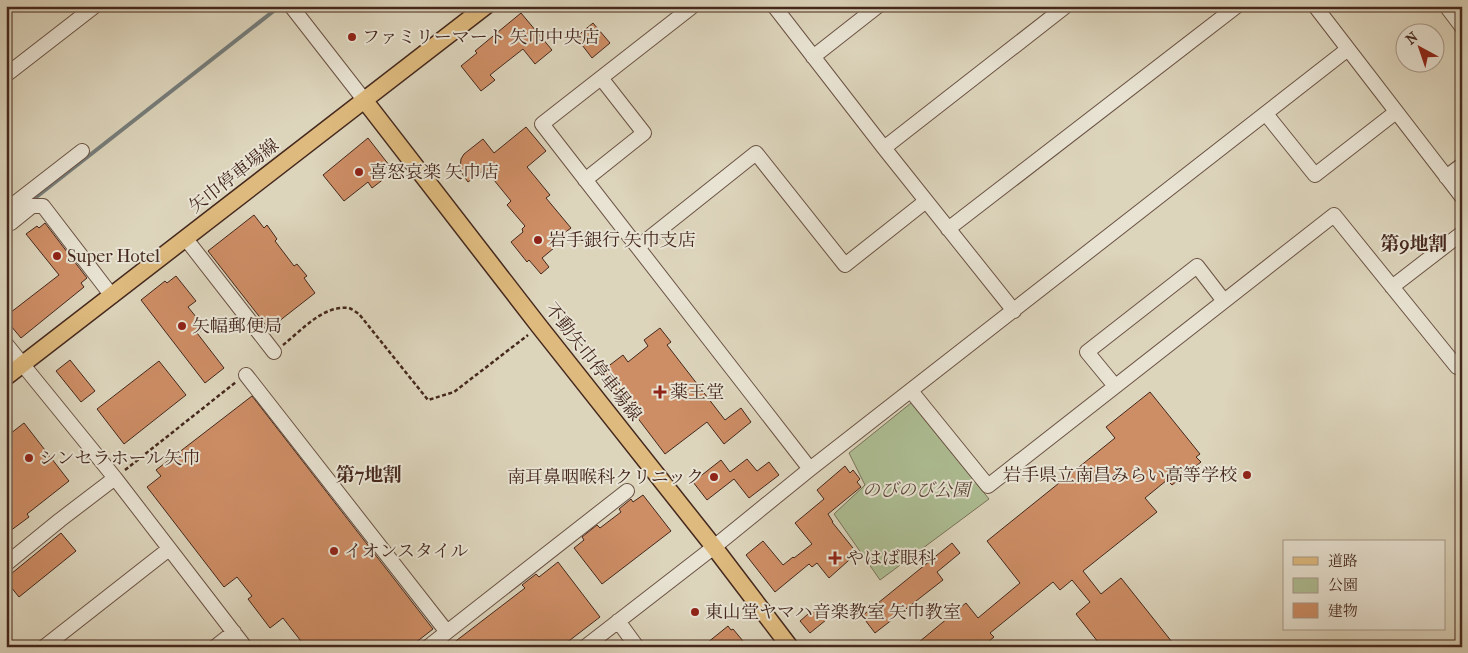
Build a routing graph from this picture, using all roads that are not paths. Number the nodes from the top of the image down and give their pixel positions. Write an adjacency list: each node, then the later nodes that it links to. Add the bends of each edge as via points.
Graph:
1 (96, 6): 14 (street)
2 (290, 6): 16 (street)
3 (486, 6): 16 (main road, 矢巾停車場線)
4 (693, 6): 15 (street)
5 (774, 6): 13 (street)
6 (878, 6): 13 (street)
7 (1066, 6): 19 (street)
8 (1237, 6): 27 (street)
9 (1315, 6): 12 (street)
10 (1446, 6): 11 (street)
11 (1462, 27)
12 (1348, 49): 17 (street); 18 (street)
13 (813, 57): 19 (street)
14 (6, 75)
15 (601, 78): 23 (street, via 644,133); 23 (street, via 542,124)
16 (365, 101): 29 (main road, 矢巾停車場線); 46 (main road, 不動矢巾停車場線)
17 (1396, 112): 18 (street, via 1315,175); 22 (street)
18 (1266, 114): 34 (street)
19 (884, 148): 25 (street)
20 (82, 151): 26 (street)
21 (1462, 165): 22 (street)
22 (1446, 176): 24 (street)
23 (586, 180): 30 (street)
24 (1462, 197)
25 (926, 201): 27 (street); 30 (street, via 845,265 756,154)
26 (8, 219): 32 (street, via 32,206 43,206)
27 (948, 229): 34 (street)
28 (1462, 234): 31 (street)
29 (186, 239): 32 (main road, 矢巾停車場線); 36 (street)
30 (638, 247): 43 (street)
31 (1392, 288): 33 (street, via 1334,215); 37 (street, via 1457,368)
32 (112, 296): 38 (main road, 矢巾停車場線)
33 (1224, 301): 41 (street); 41 (street, via 1197,266 1087,352)
34 (1014, 311): 42 (street)
35 (6, 344): 38 (street)
36 (274, 352)
37 (1462, 363)
38 (22, 365): 40 (main road, 矢巾停車場線); 44 (street)
39 (246, 375): 51 (street)
40 (6, 377)
41 (1115, 386): 42 (street, via 988,486)
42 (911, 391): 43 (street)
43 (810, 469): 46 (street)
44 (115, 478): 47 (street); 48 (street)
45 (627, 491): 51 (street)
46 (714, 547): 49 (street); 58 (main road, 不動矢巾停車場線)
47 (169, 549): 50 (street); 52 (street)
48 (6, 564)
49 (618, 621): 56 (street); 57 (street)
50 (234, 632): 53 (street); 54 (street)
51 (448, 632): 55 (street)
52 (44, 647)
53 (215, 647)
54 (245, 647)
55 (428, 647)
56 (585, 647)
57 (637, 647)
58 (790, 647)

